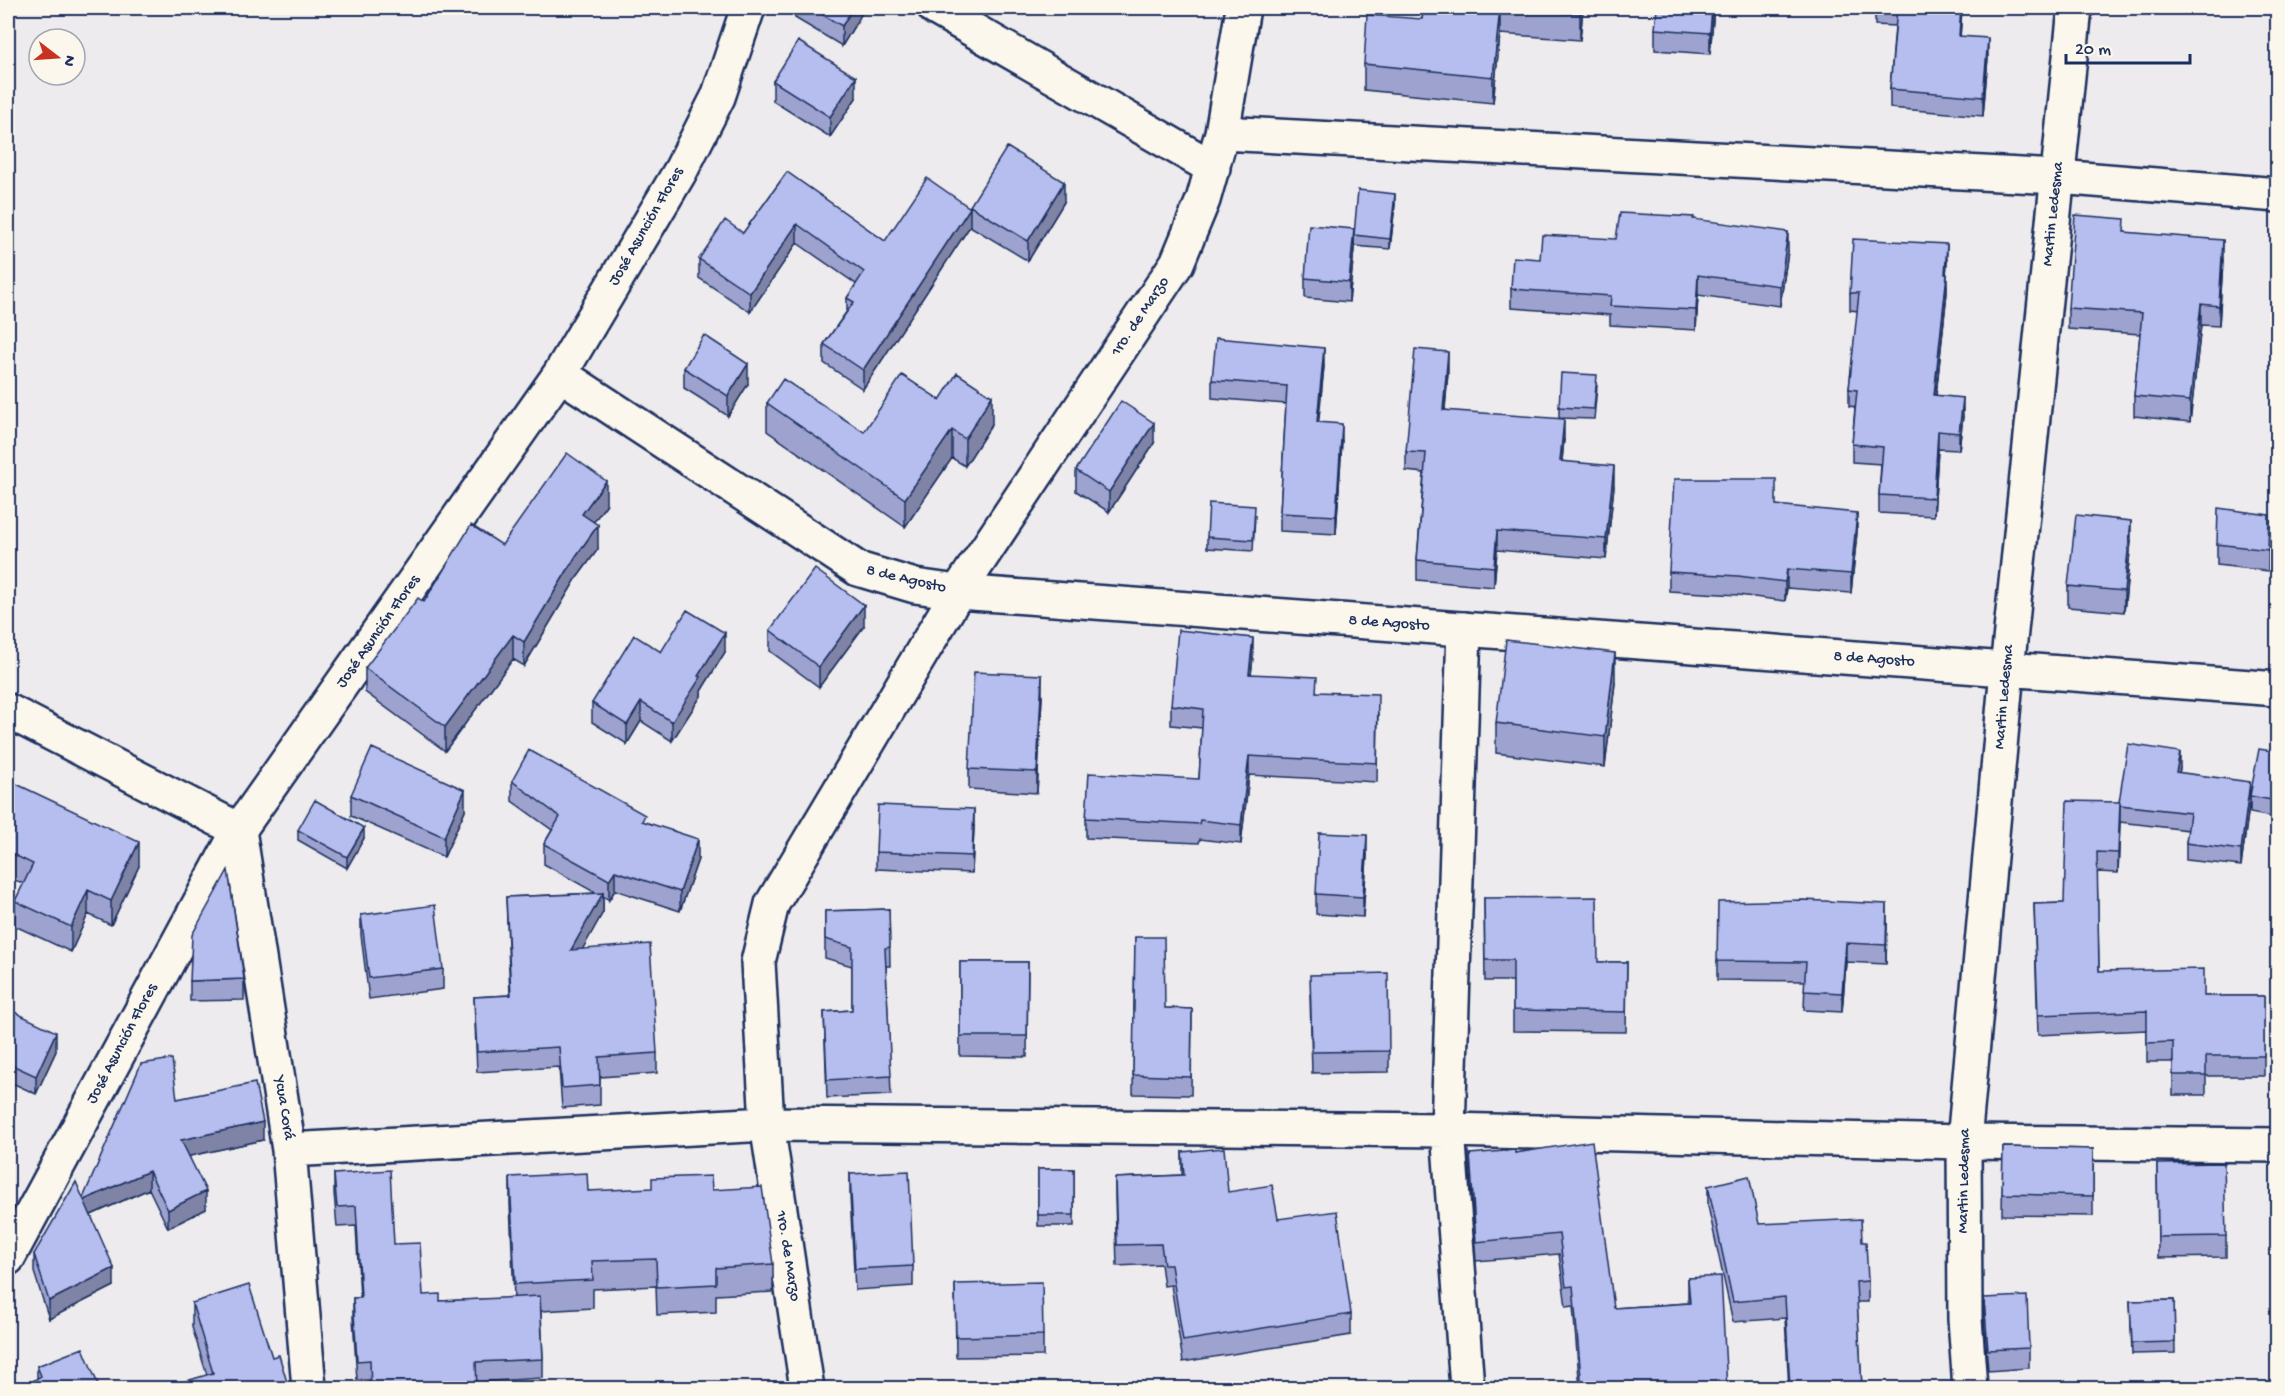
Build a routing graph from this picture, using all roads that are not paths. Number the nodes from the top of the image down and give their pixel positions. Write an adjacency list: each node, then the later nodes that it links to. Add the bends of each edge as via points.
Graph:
1 (748, 8): 9 (street, José Asunción Flores, via 718,97)
2 (935, 8): 6 (street)
3 (1243, 8): 5 (street, 1ro. de Marzo)
4 (2075, 8): 7 (street, Martin Ledesma)
5 (1222, 133): 6 (street, 1ro. de Marzo); 7 (street)
6 (1213, 168): 10 (street, 1ro. de Marzo, via 1177,263)
7 (2058, 177): 8 (street); 12 (street, Martin Ledesma)
8 (2277, 195)
9 (560, 374): 10 (street, 8 de Agosto, via 858,569 915,586); 15 (street, José Asunción Flores)
10 (958, 592): 11 (street, 8 de Agosto); 16 (street, 1ro. de Marzo, via 772,904 758,962)
11 (1464, 629): 12 (street, 8 de Agosto); 17 (street)
12 (2007, 670): 13 (street, 8 de Agosto); 18 (street, Martin Ledesma)
13 (2277, 689)
14 (8, 711): 15 (street)
15 (239, 830): 20 (street, Ycua Corá); 21 (street, José Asunción Flores)
16 (767, 1124): 17 (street); 20 (street); 23 (street, 1ro. de Marzo)
17 (1448, 1130): 18 (street); 24 (street)
18 (1964, 1142): 19 (street); 25 (street, Martin Ledesma, via 1965,1319)
19 (2277, 1145)
20 (289, 1150): 22 (street, Ycua Corá)
21 (8, 1258)
22 (309, 1389)
23 (807, 1389)
24 (1467, 1389)
25 (1970, 1389)

